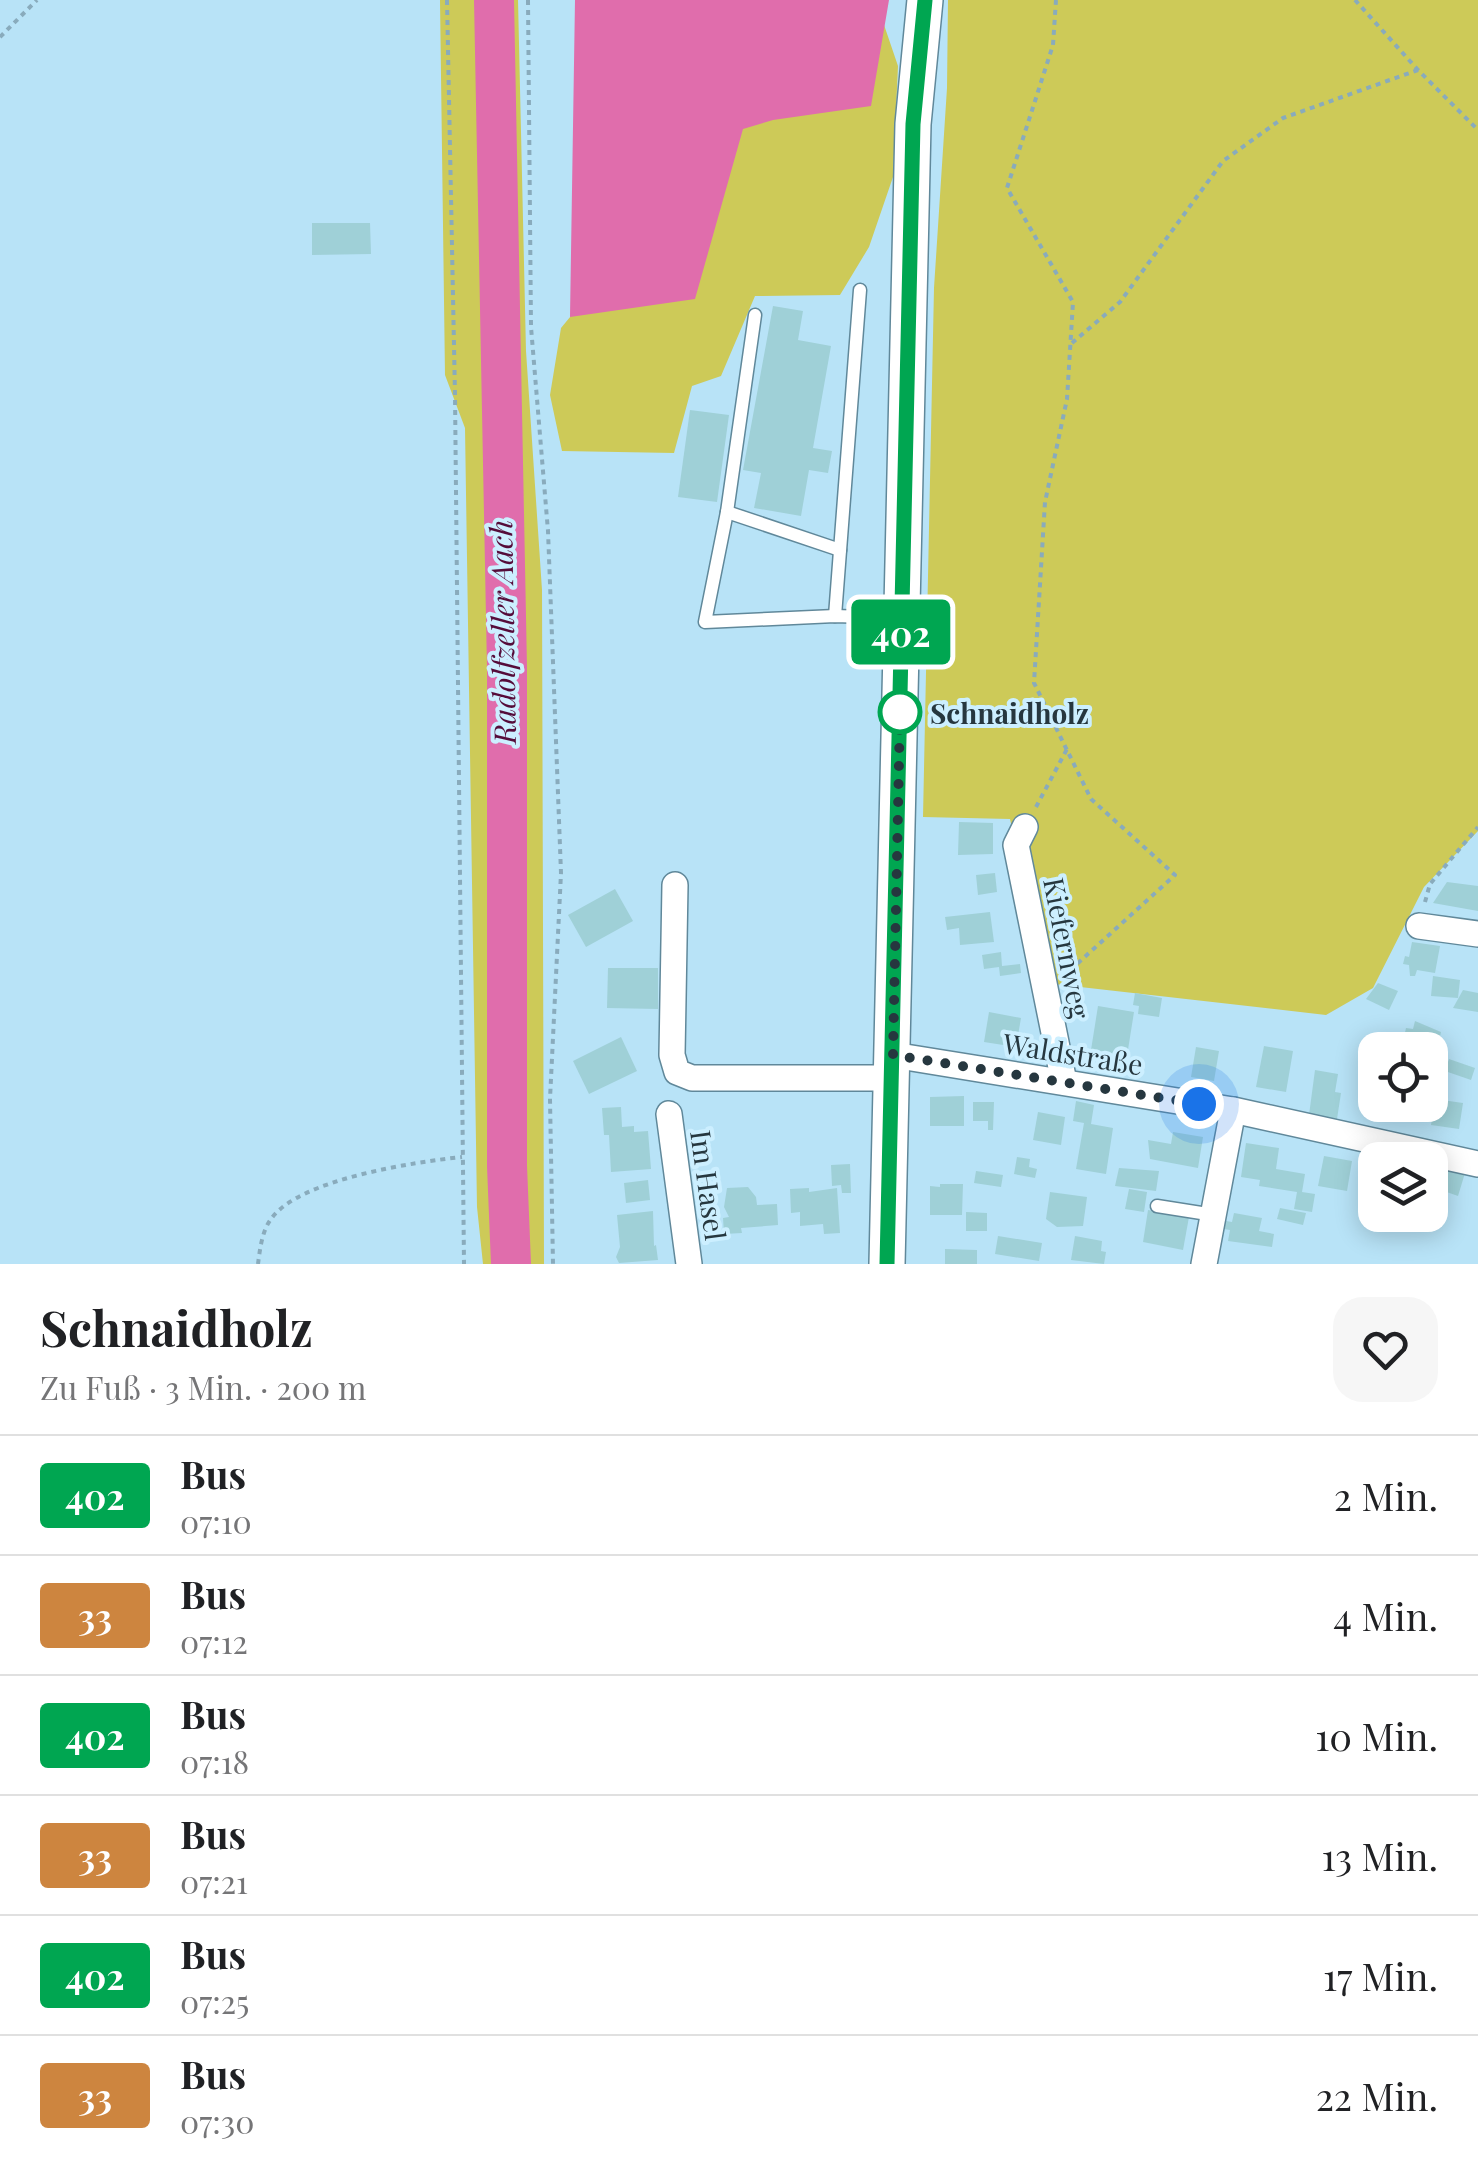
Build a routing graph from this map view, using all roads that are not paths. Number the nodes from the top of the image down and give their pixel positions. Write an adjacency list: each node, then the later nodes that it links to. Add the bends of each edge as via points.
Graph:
1 (925, 0): 7 (main road, via 913,124)
2 (860, 290): 5 (lane)
3 (755, 314): 4 (lane)
4 (727, 512): 5 (lane); 6 (lane, via 704,622)
5 (840, 550): 6 (lane)
6 (834, 616): 7 (lane)
7 (901, 618): 12 (main road)
8 (1026, 826): 13 (street, Kiefernweg, via 1016,845)
9 (674, 885): 12 (street, Waldstraße, via 677,1072 692,1078)
10 (1419, 926): 11 (street)
11 (1478, 934)
12 (892, 1066): 13 (street, Waldstraße); 20 (main road)
13 (1064, 1082): 14 (street, Waldstraße)
14 (1233, 1110): 16 (street, Waldstraße); 18 (street)
15 (669, 1114): 19 (street, Im Hasel)
16 (1478, 1164)
17 (1158, 1206): 18 (lane)
18 (1214, 1214): 21 (street)
19 (689, 1264)
20 (887, 1264)
21 (1204, 1264)

